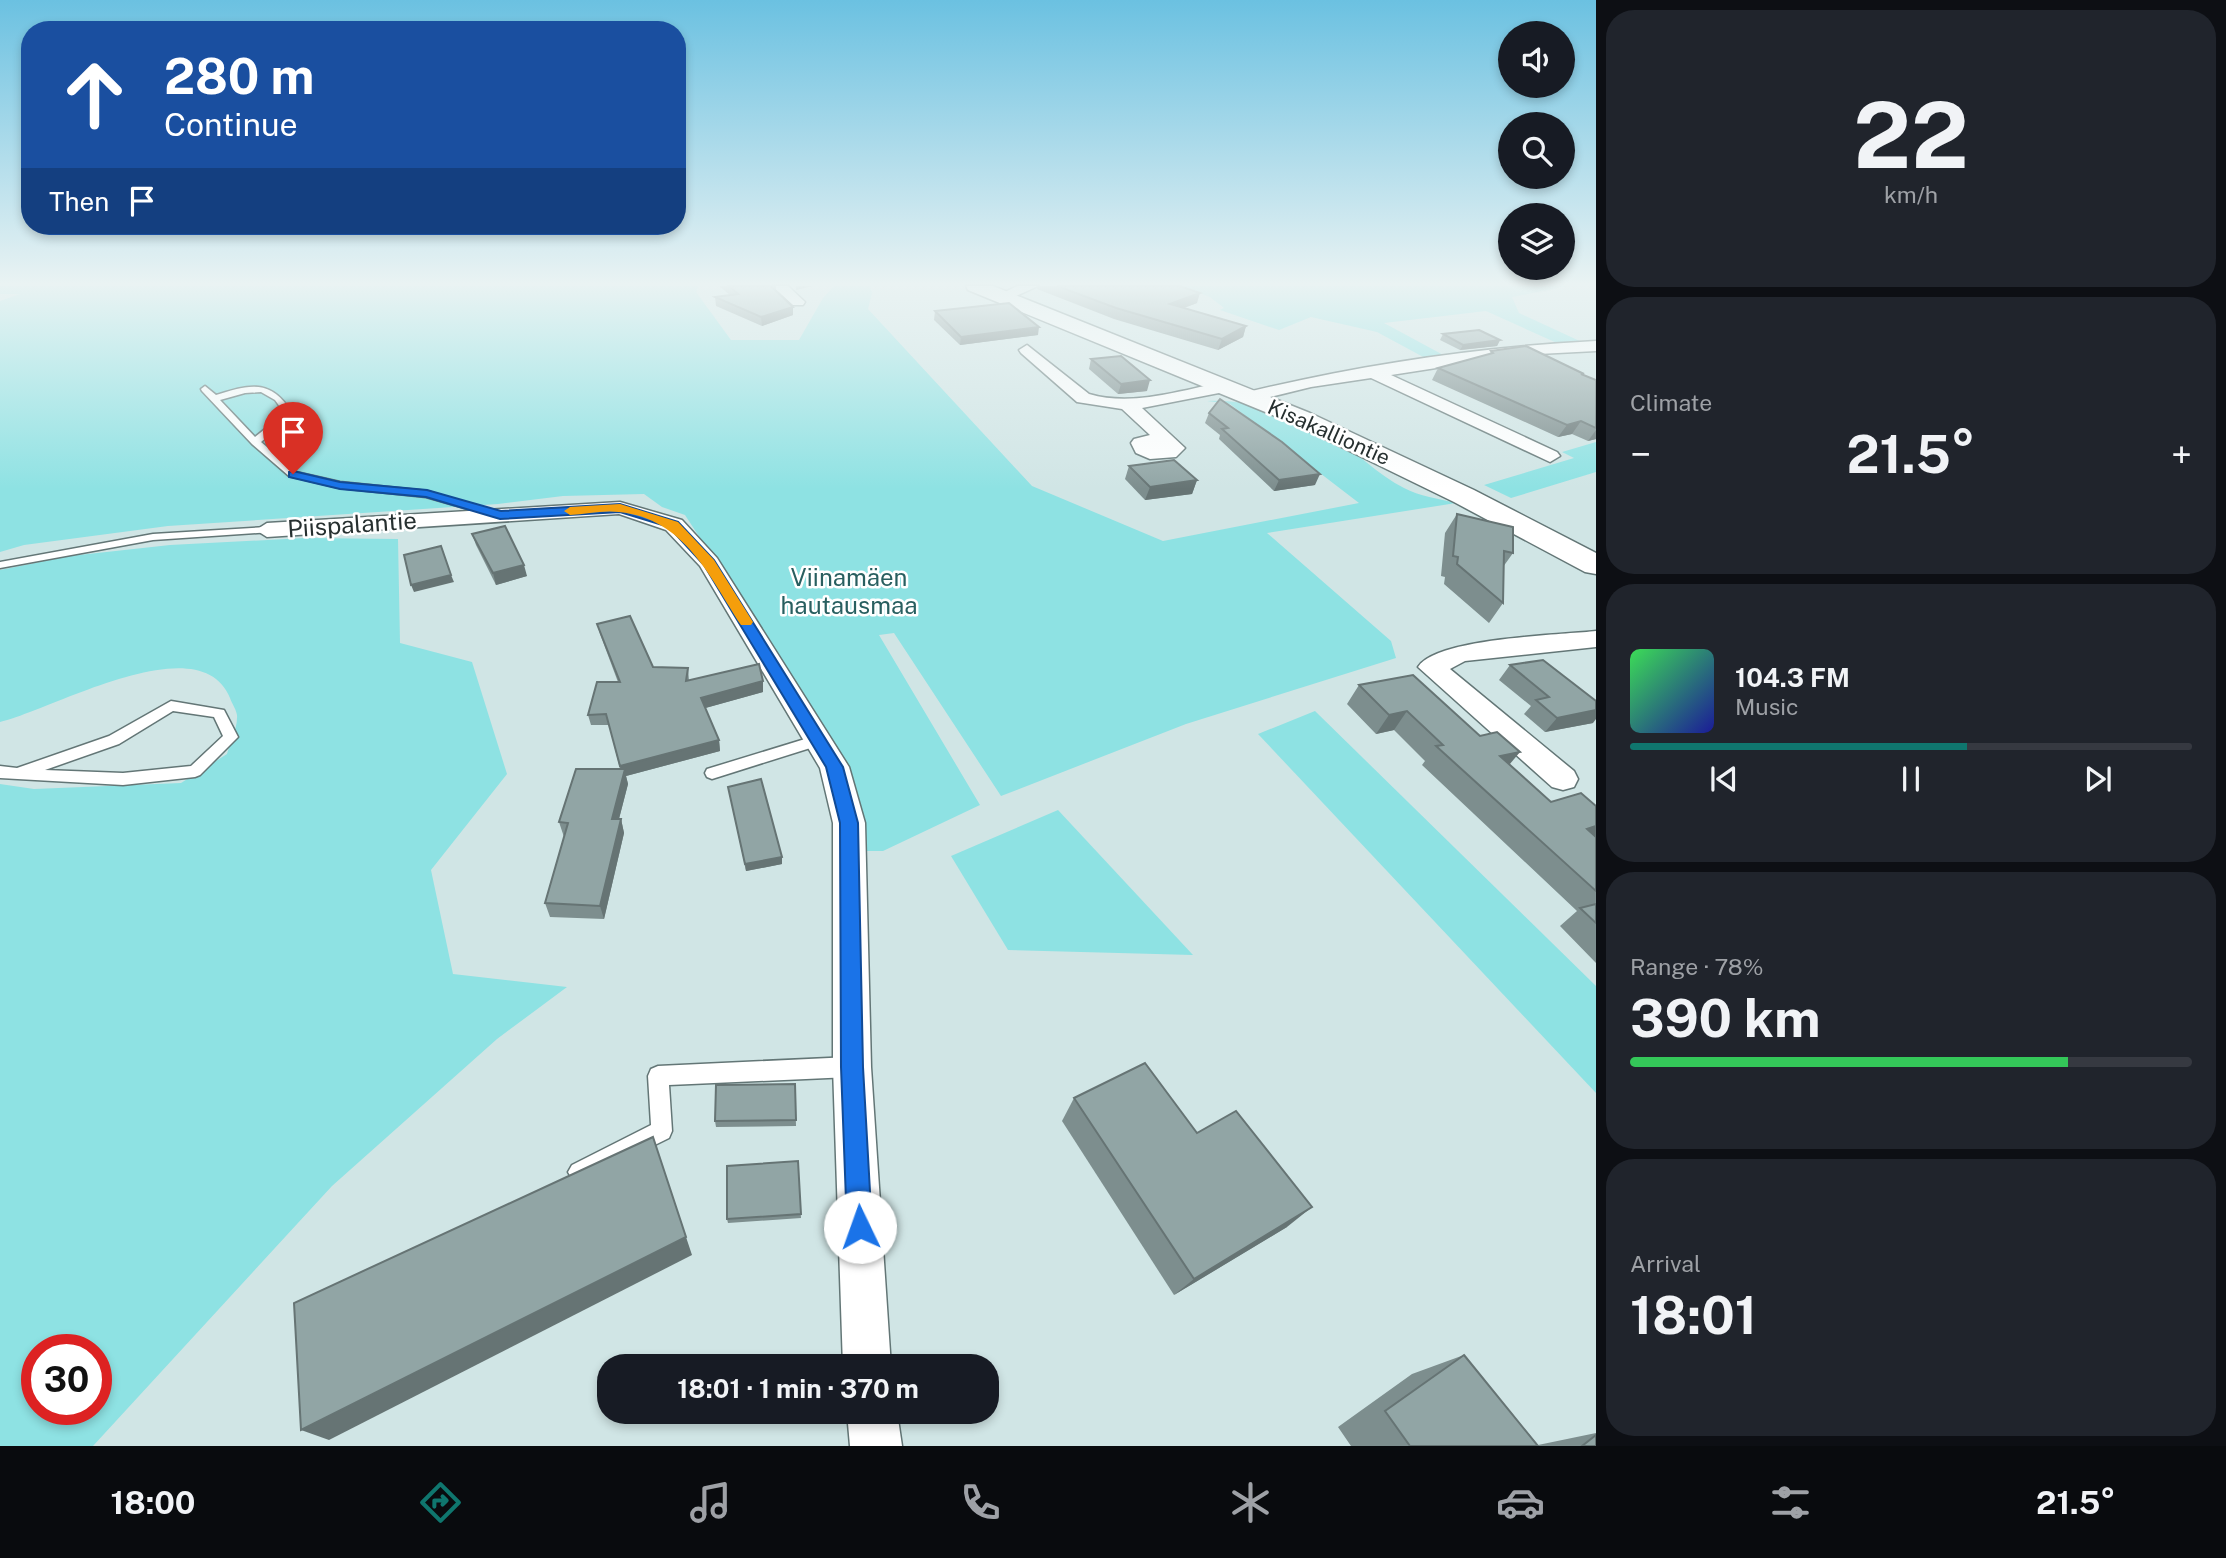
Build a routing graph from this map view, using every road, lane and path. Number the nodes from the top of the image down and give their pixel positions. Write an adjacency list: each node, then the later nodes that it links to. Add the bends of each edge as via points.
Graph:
1 (1031, 353): 11 (street, via 1083,398)
2 (1143, 353): 7 (street, Kisakalliontie)
3 (1499, 353): 6 (street)
4 (1528, 353): 5 (street)
5 (1558, 366)
6 (1376, 374): 9 (street, via 1311,382); 14 (street)
7 (1224, 387): 9 (street, Kisakalliontie); 11 (street)
8 (205, 389): 10 (lane)
9 (1250, 397): 18 (street, Kisakalliontie, via 1380,454)
10 (216, 398): 13 (lane); 13 (lane, via 246,389 266,389 278,396 284,407 279,422)
11 (1127, 404): 12 (street)
12 (1164, 438)
13 (255, 442): 15 (lane, via 293,474 340,485 427,494)
14 (1550, 456)
15 (500, 515): 16 (street, Piispalantie); 20 (street, Piispalantie, via 620,508 674,525 709,563)
16 (267, 530): 17 (lane, via 153,537)
17 (0, 565)
18 (1596, 565)
19 (1596, 639): 24 (street, via 1460,653 1431,667)
20 (818, 740): 22 (lane); 25 (street, Piispalantie, via 834,767 849,823)
21 (0, 772): 23 (lane)
22 (712, 773)
23 (17, 774): 23 (lane, via 123,779 195,771 231,737 219,713 171,706 114,740)
24 (1563, 779)
25 (852, 1067): 26 (lane, via 658,1076 662,1131); 27 (street, Piispalantie)
26 (565, 1179)
27 (866, 1354)
28 (873, 1424): 29 (street)
29 (876, 1446)

